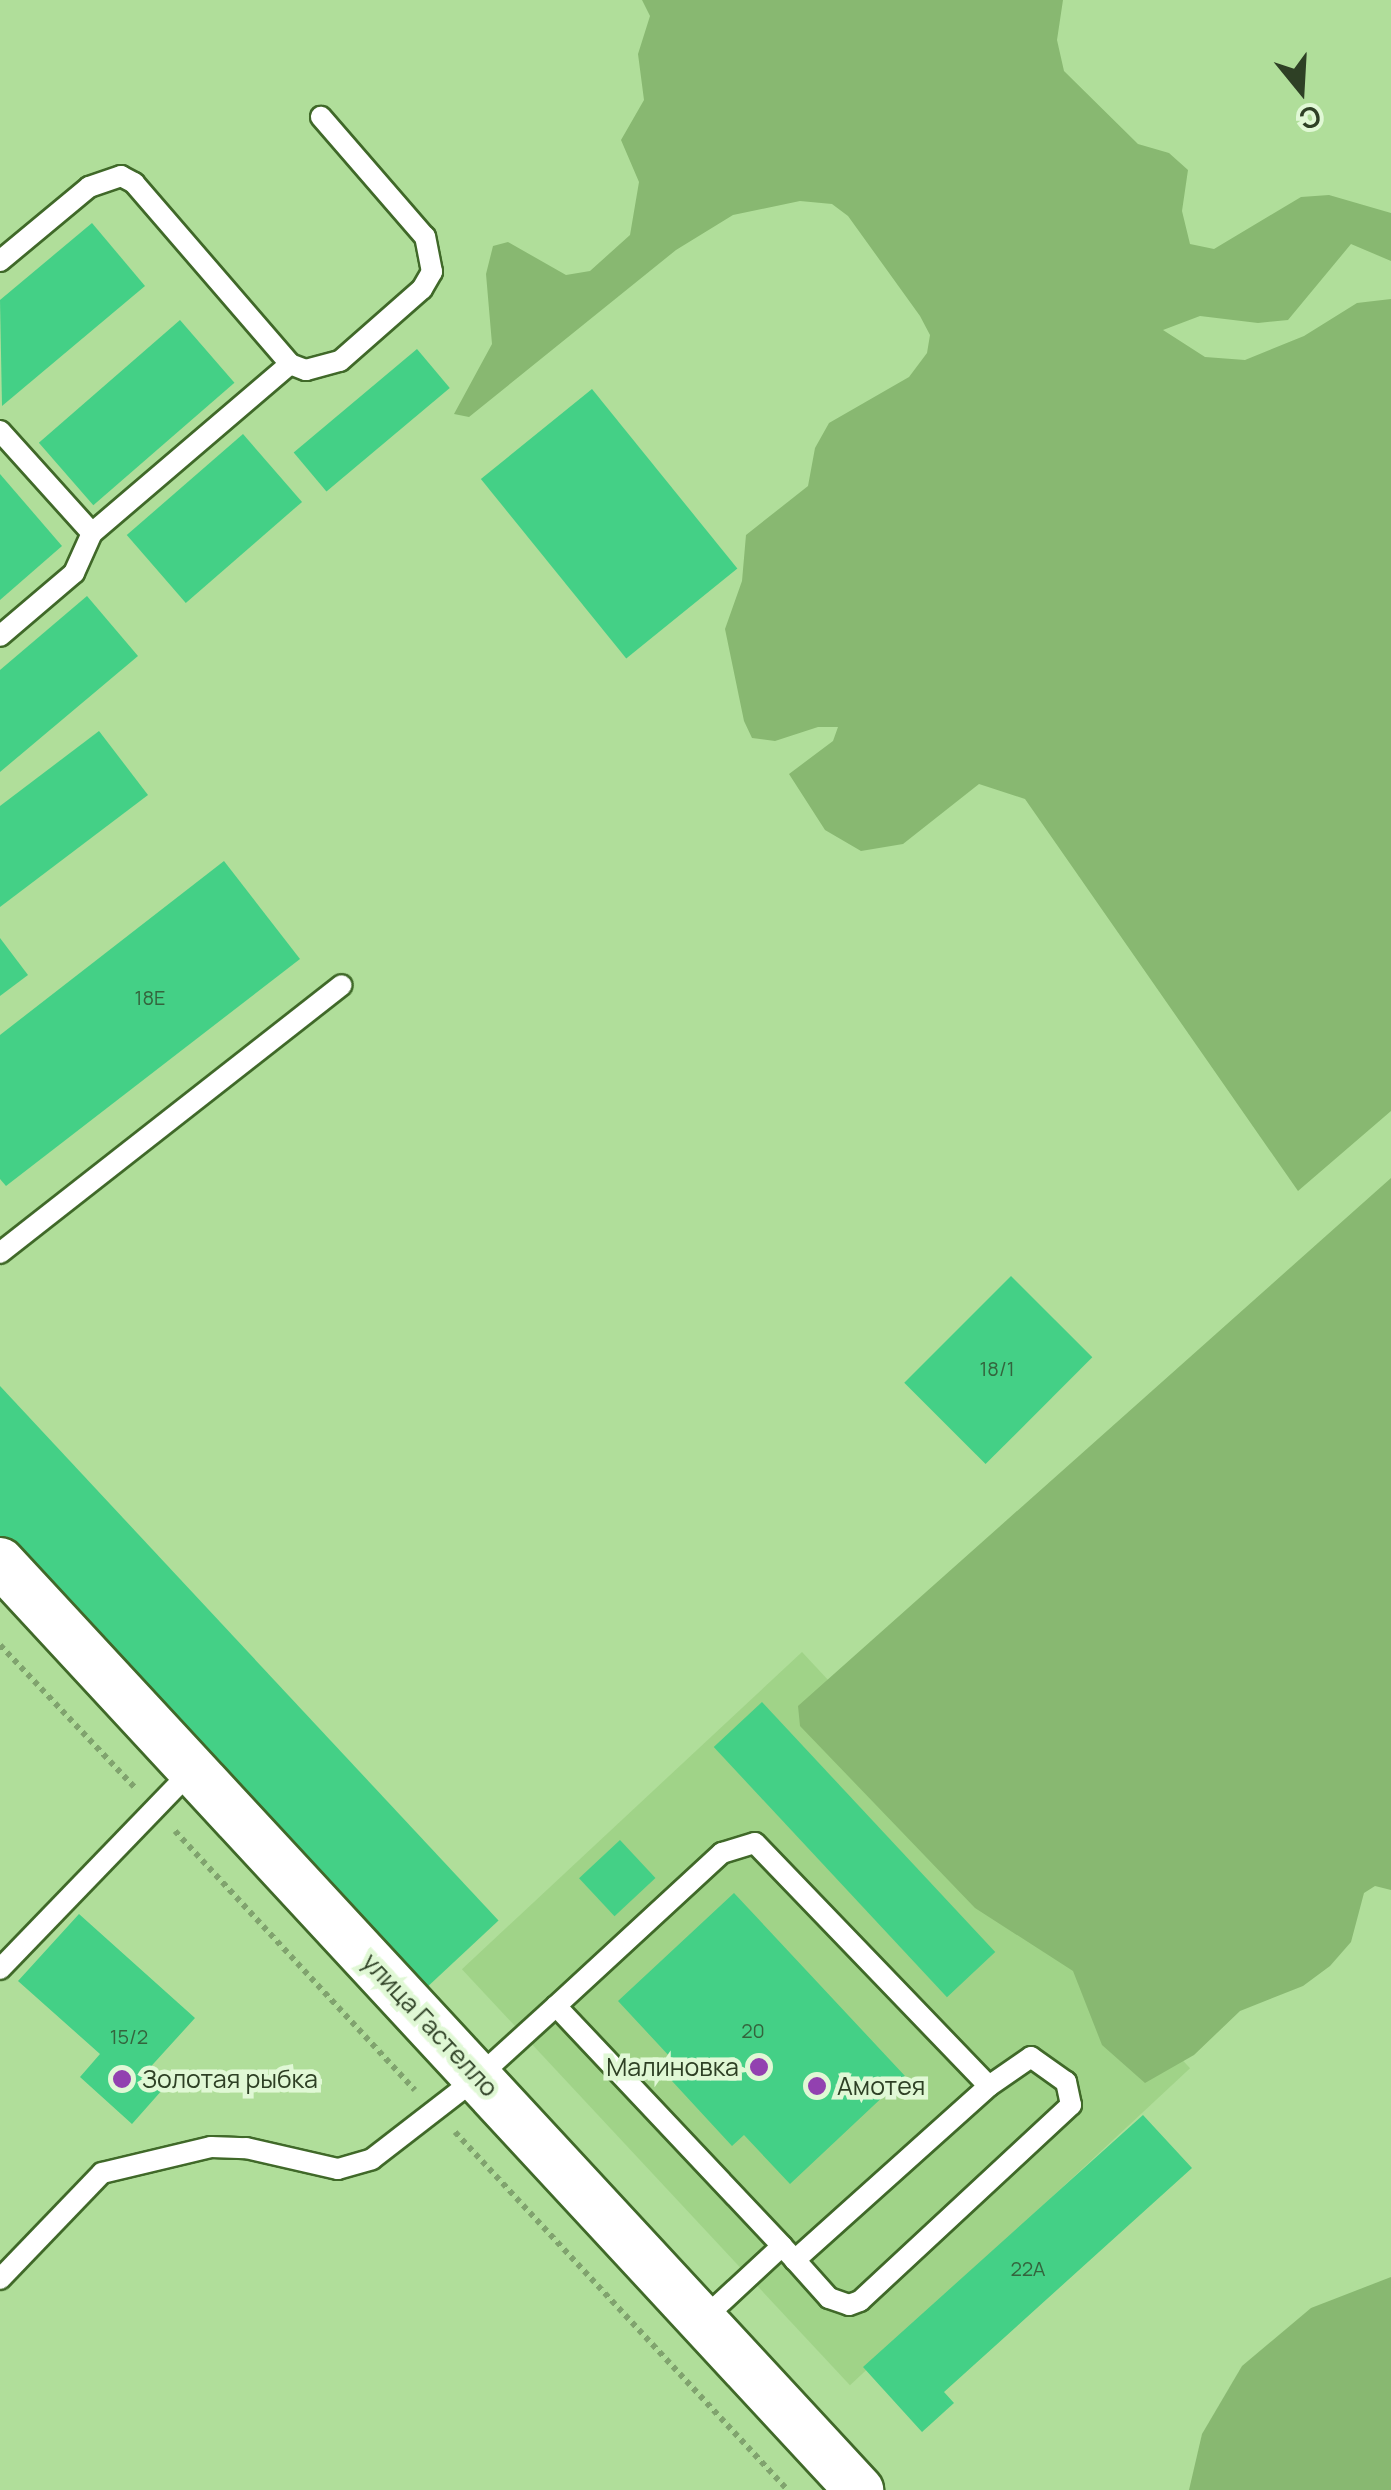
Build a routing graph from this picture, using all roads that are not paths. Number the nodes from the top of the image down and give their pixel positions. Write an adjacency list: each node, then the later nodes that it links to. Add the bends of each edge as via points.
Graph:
1 (321, 117): 3 (lane, via 425,237 432,272 422,290 340,361 306,370)
2 (0, 262): 3 (lane, via 89,187 121,176)
3 (290, 364): 5 (lane)
4 (0, 431): 5 (lane)
5 (92, 532): 6 (lane, via 74,573)
6 (0, 636)
7 (342, 985): 8 (lane)
8 (0, 1253)
9 (0, 1562): 10 (street, улица Гастелло)
10 (193, 1768): 11 (lane); 13 (street, улица Гастелло)
11 (0, 1969)
12 (556, 2006): 13 (lane); 14 (lane, via 722,1852 755,1843); 15 (lane)
13 (478, 2077): 16 (lane, via 372,2160 338,2169 211,2147 102,2174); 17 (street, улица Гастелло)
14 (989, 2086): 15 (lane); 15 (lane, via 1031,2056 1066,2082 1071,2104 860,2301 848,2306 829,2298)
15 (788, 2254): 17 (lane)
16 (0, 2279)
17 (701, 2320): 18 (street, улица Гастелло)
18 (859, 2490)

